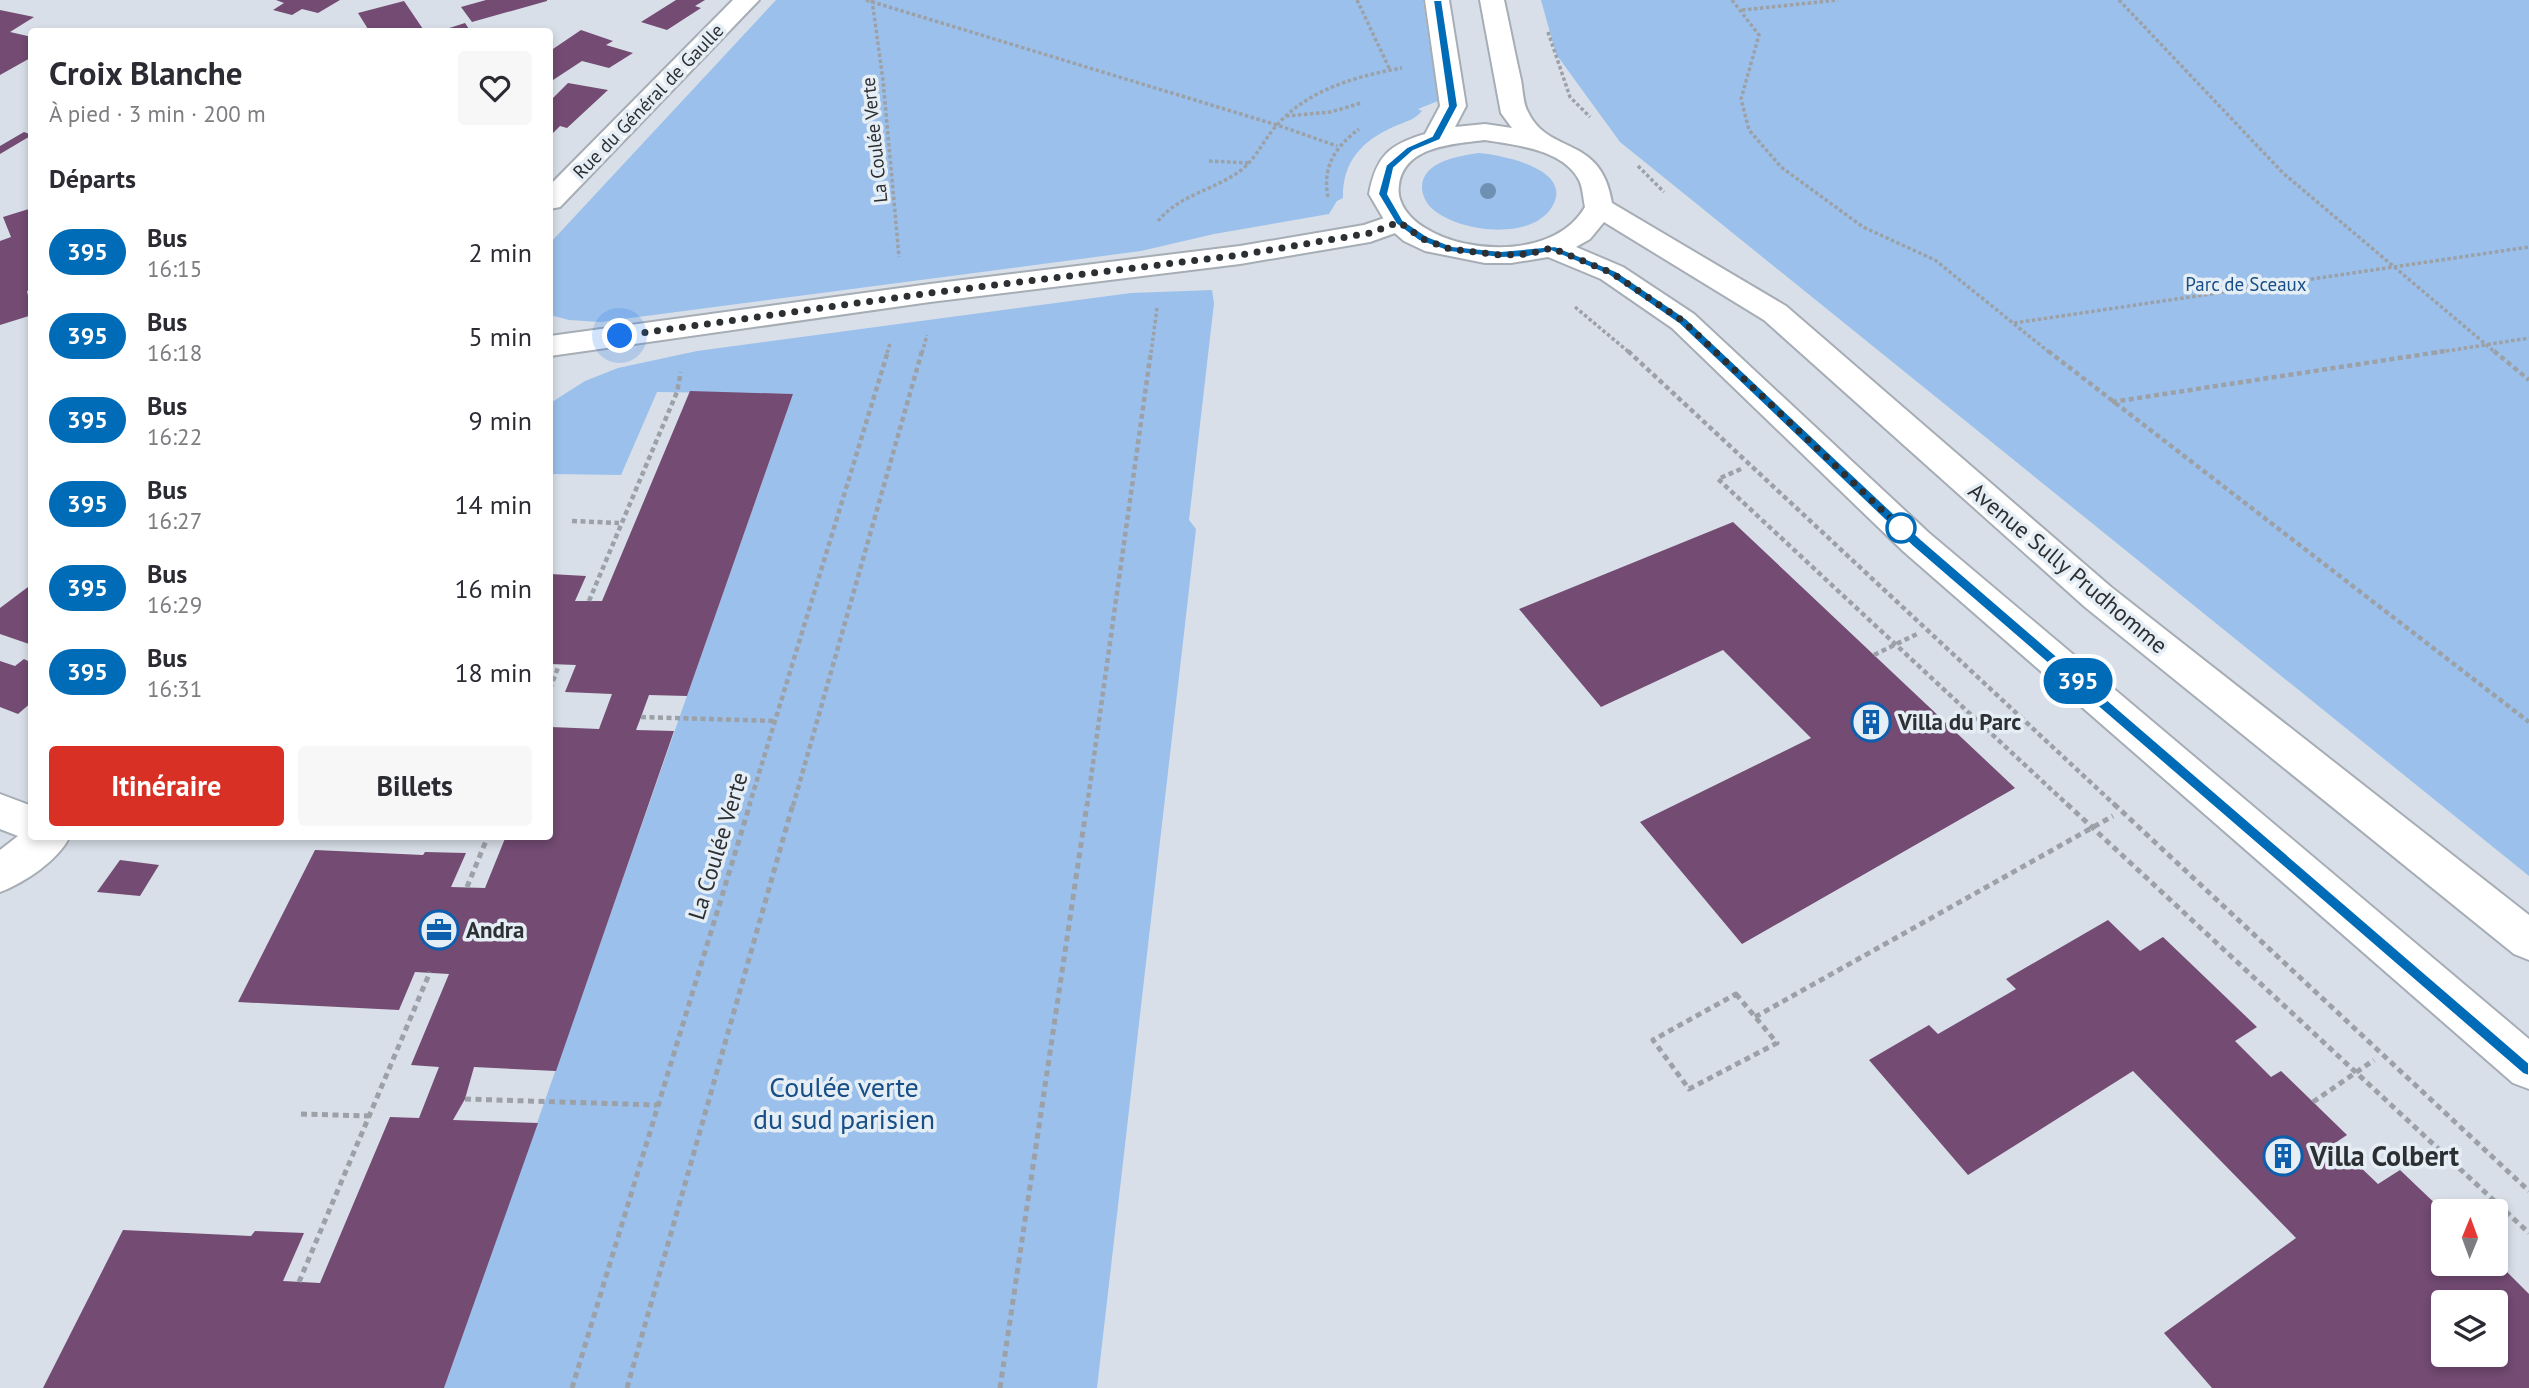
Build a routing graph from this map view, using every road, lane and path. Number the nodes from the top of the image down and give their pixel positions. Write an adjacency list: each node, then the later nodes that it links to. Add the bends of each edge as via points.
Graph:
1 (747, 0): 26 (main road, Rue du Général de Gaulle)
2 (866, 0): 9 (path)
3 (1357, 0): 12 (path)
4 (1437, 0): 19 (main road, via 1453,106)
5 (1492, 0): 20 (main road, via 1514,113)
6 (1732, 0): 10 (path)
7 (1838, 0): 10 (path)
8 (2119, 0): 34 (path, via 2283,173)
9 (872, 1): 16 (path); 33 (path, La Coulée Verte)
10 (1741, 10): 37 (path, via 1759,35 1741,99 1749,131 1781,167 1863,227 1935,260)
11 (1545, 24): 18 (path, via 1570,97)
12 (1390, 70): 13 (path, via 1402,68); 15 (path, via 1338,86)
13 (1404, 78)
14 (1361, 103): 15 (path)
15 (1286, 116): 16 (path)
16 (1277, 125): 21 (path); 23 (path)
17 (1364, 126): 21 (path)
18 (1599, 126)
19 (1436, 138): 20 (main road, via 1485,132); 29 (main road, via 1410,149 1389,167 1383,194)
20 (1536, 141): 28 (main road, via 1579,163 1593,180)
21 (1337, 146): 27 (path, via 1325,170)
22 (1209, 161): 23 (path)
23 (1249, 163): 30 (path, via 1170,209)
24 (1637, 165): 25 (path)
25 (1666, 194)
26 (553, 198)
27 (1329, 204)
28 (1599, 207): 32 (main road, via 1590,224); 66 (main road, Avenue Sully Prudhomme, via 1775,313 2098,597)
29 (1399, 222): 32 (main road, via 1423,239 1450,249 1501,255); 42 (main road, via 1370,233 1240,255)
30 (1156, 224)
31 (2529, 247): 34 (path)
32 (1552, 248): 70 (main road, via 1612,273 1683,321 1916,542)
33 (900, 266)
34 (2394, 267): 37 (path); 41 (path)
35 (1158, 299): 82 (path)
36 (1565, 300): 77 (path, via 1615,339)
37 (2013, 323): 45 (path)
38 (929, 328): 81 (path)
39 (2529, 338): 41 (path)
40 (890, 341): 56 (path, La Coulée Verte)
41 (2486, 345): 43 (path); 45 (path)
42 (553, 346)
43 (2529, 380)
44 (677, 391): 48 (path)
45 (2111, 402): 57 (path)
46 (1741, 469): 51 (path, via 1718,479)
47 (572, 521): 48 (path)
48 (620, 523): 49 (path)
49 (589, 601)
50 (1917, 634): 51 (path)
51 (1895, 644): 52 (path); 61 (path)
52 (1874, 654)
53 (559, 665): 54 (path)
54 (553, 681)
55 (641, 717): 56 (path)
56 (775, 721): 74 (path, La Coulée Verte)
57 (2529, 722)
58 (0, 811): 60 (main road)
59 (2113, 816): 61 (path)
60 (28, 822)
61 (2093, 827): 68 (path); 71 (path)
62 (45, 840): 64 (main road)
63 (486, 840): 65 (path)
64 (0, 874)
65 (467, 887)
66 (2529, 941)
67 (430, 972): 76 (path)
68 (1755, 1017): 68 (path, via 1737,994 1653,1040 1689,1089 1777,1043)
69 (2374, 1060): 71 (path)
70 (2529, 1068)
71 (2357, 1071): 73 (path); 78 (path)
72 (465, 1099): 74 (path)
73 (2314, 1102)
74 (657, 1105): 80 (path, La Coulée Verte)
75 (300, 1114): 76 (path)
76 (369, 1116): 79 (path)
77 (2529, 1191)
78 (2529, 1233)
79 (299, 1282)
80 (572, 1388)
81 (626, 1388)
82 (1000, 1388)

